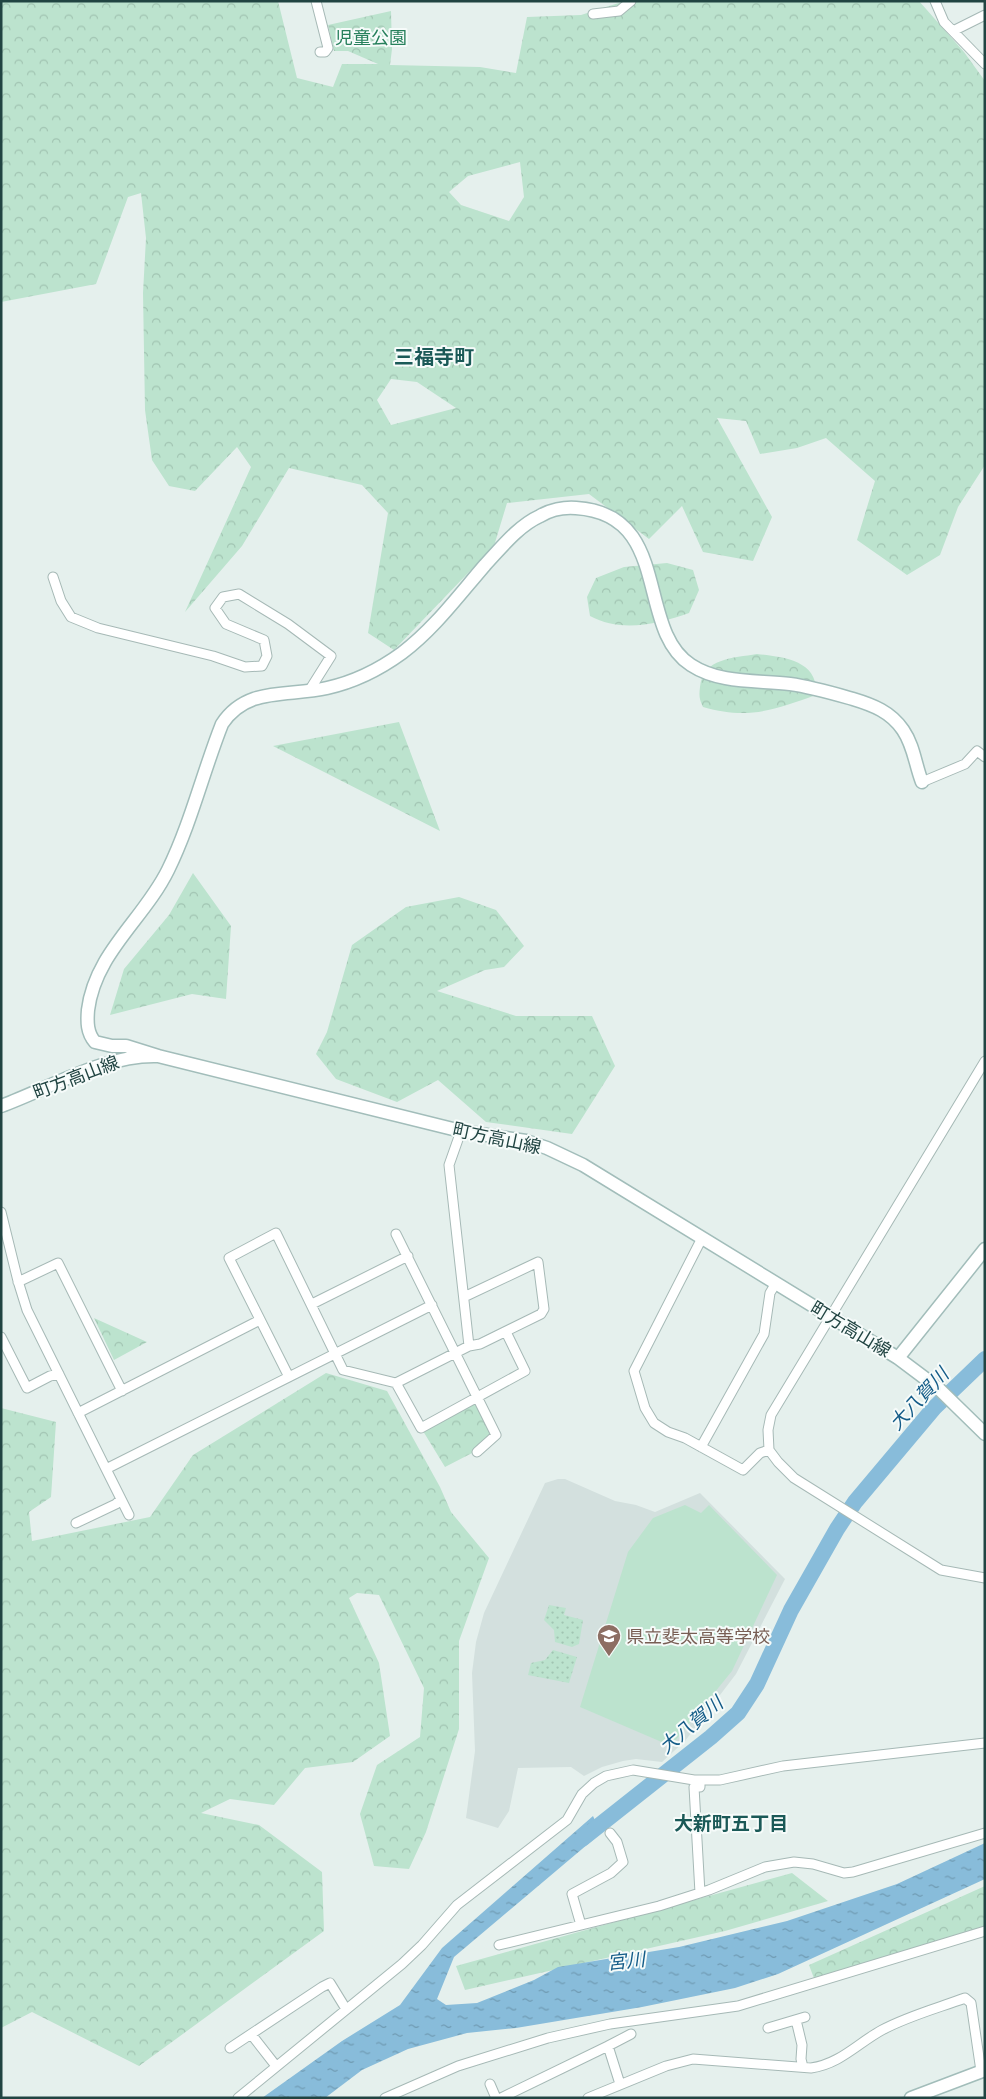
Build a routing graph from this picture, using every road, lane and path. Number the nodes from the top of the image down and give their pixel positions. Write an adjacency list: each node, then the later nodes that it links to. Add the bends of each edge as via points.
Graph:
1 (316, 1): 7 (street, via 328,48)
2 (631, 1): 4 (street, via 619,11)
3 (935, 1): 6 (street, via 944,22)
4 (593, 14)
5 (985, 15): 6 (street)
6 (953, 31): 8 (street)
7 (320, 52)
8 (985, 64)
9 (53, 576): 10 (street, via 61,601 71,617 98,628 245,667 262,666 267,656 264,640 226,624 215,608 223,597 239,594 288,624 331,656)
10 (309, 691): 12 (street, via 345,683 390,661 440,618 521,528 550,512 583,509 608,517 631,536 650,575 669,643 686,662 718,677 804,686 880,709 896,720 908,738); 13 (street, via 255,697 228,715 168,870 101,968 89,1007 91,1038 103,1045 126,1046)
11 (985, 757): 12 (street, via 977,751 965,764)
12 (922, 782)
13 (158, 1056): 15 (street, 町方高山線, via 115,1060); 16 (street, 町方高山線)
14 (985, 1061): 28 (street)
15 (1, 1106)
16 (461, 1131): 20 (street, 町方高山線, via 526,1141 547,1148 583,1165); 25 (street, via 449,1165)
17 (1, 1212): 19 (street)
18 (396, 1234): 22 (street)
19 (5, 1238): 23 (street)
20 (702, 1238): 24 (street, 町方高山線); 43 (street, via 634,1370 645,1408 654,1423)
21 (985, 1249): 35 (street)
22 (408, 1256): 26 (street); 27 (street)
23 (18, 1282): 36 (street); 39 (street, via 58,1263)
24 (776, 1283): 28 (street, 町方高山線); 43 (street, via 770,1293 764,1334)
25 (464, 1297): 30 (street, via 538,1262 544,1309 541,1314); 32 (street)
26 (312, 1304): 29 (street, via 276,1233 229,1258); 33 (street)
27 (432, 1305): 33 (street); 34 (street)
28 (830, 1316): 35 (street, 町方高山線); 44 (street, via 772,1415 768,1430)
29 (260, 1320): 37 (street); 39 (street)
30 (506, 1332): 32 (street); 40 (street, via 525,1371)
31 (1, 1337): 36 (street, via 27,1388)
32 (469, 1346): 34 (street)
33 (336, 1352): 37 (street); 38 (street, via 343,1370)
34 (456, 1353): 38 (street); 40 (street)
35 (898, 1358): 42 (street, 町方高山線, via 928,1380)
36 (59, 1374): 41 (street)
37 (289, 1377): 46 (street)
38 (396, 1383): 40 (street, via 421,1428)
39 (122, 1391): 41 (street)
40 (478, 1397): 45 (street, via 496,1435)
41 (78, 1413): 46 (street)
42 (985, 1434)
43 (701, 1447): 44 (street, via 743,1470 760,1453)
44 (769, 1450): 50 (street, via 794,1478 941,1570)
45 (478, 1452)
46 (106, 1469): 47 (street)
47 (121, 1498): 48 (street); 49 (street, via 116,1504)
48 (129, 1515)
49 (76, 1523)
50 (985, 1578)
51 (985, 1743): 52 (street, via 783,1766 720,1780)
52 (697, 1780): 55 (street, via 700,1787 694,1787); 59 (street, via 639,1770 614,1774 594,1783 582,1794 568,1820 457,1905 412,1955)
53 (610, 1833): 56 (street, via 617,1842 623,1862 611,1873 572,1894)
54 (985, 1833): 55 (street, via 853,1872 794,1862 765,1867)
55 (700, 1893): 56 (street)
56 (581, 1925): 58 (street)
57 (985, 1931): 71 (street, via 738,2006 610,2024 548,2038 458,2066)
58 (499, 1945)
59 (346, 2009): 61 (street, via 330,1983); 65 (street)
60 (768, 2028): 66 (street, via 800,2019)
61 (251, 2034): 64 (street); 65 (street)
62 (631, 2034): 63 (street)
63 (608, 2046): 69 (street); 73 (street)
64 (230, 2048)
65 (276, 2066): 70 (street)
66 (803, 2067): 67 (street, via 830,2064 882,2030 965,1998 970,2003); 69 (street, via 693,2059)
67 (983, 2071): 75 (street)
68 (490, 2084): 72 (street)
69 (620, 2084): 74 (street)
70 (238, 2098)
71 (385, 2098)
72 (496, 2098)
73 (500, 2098)
74 (588, 2098)
75 (911, 2098)

